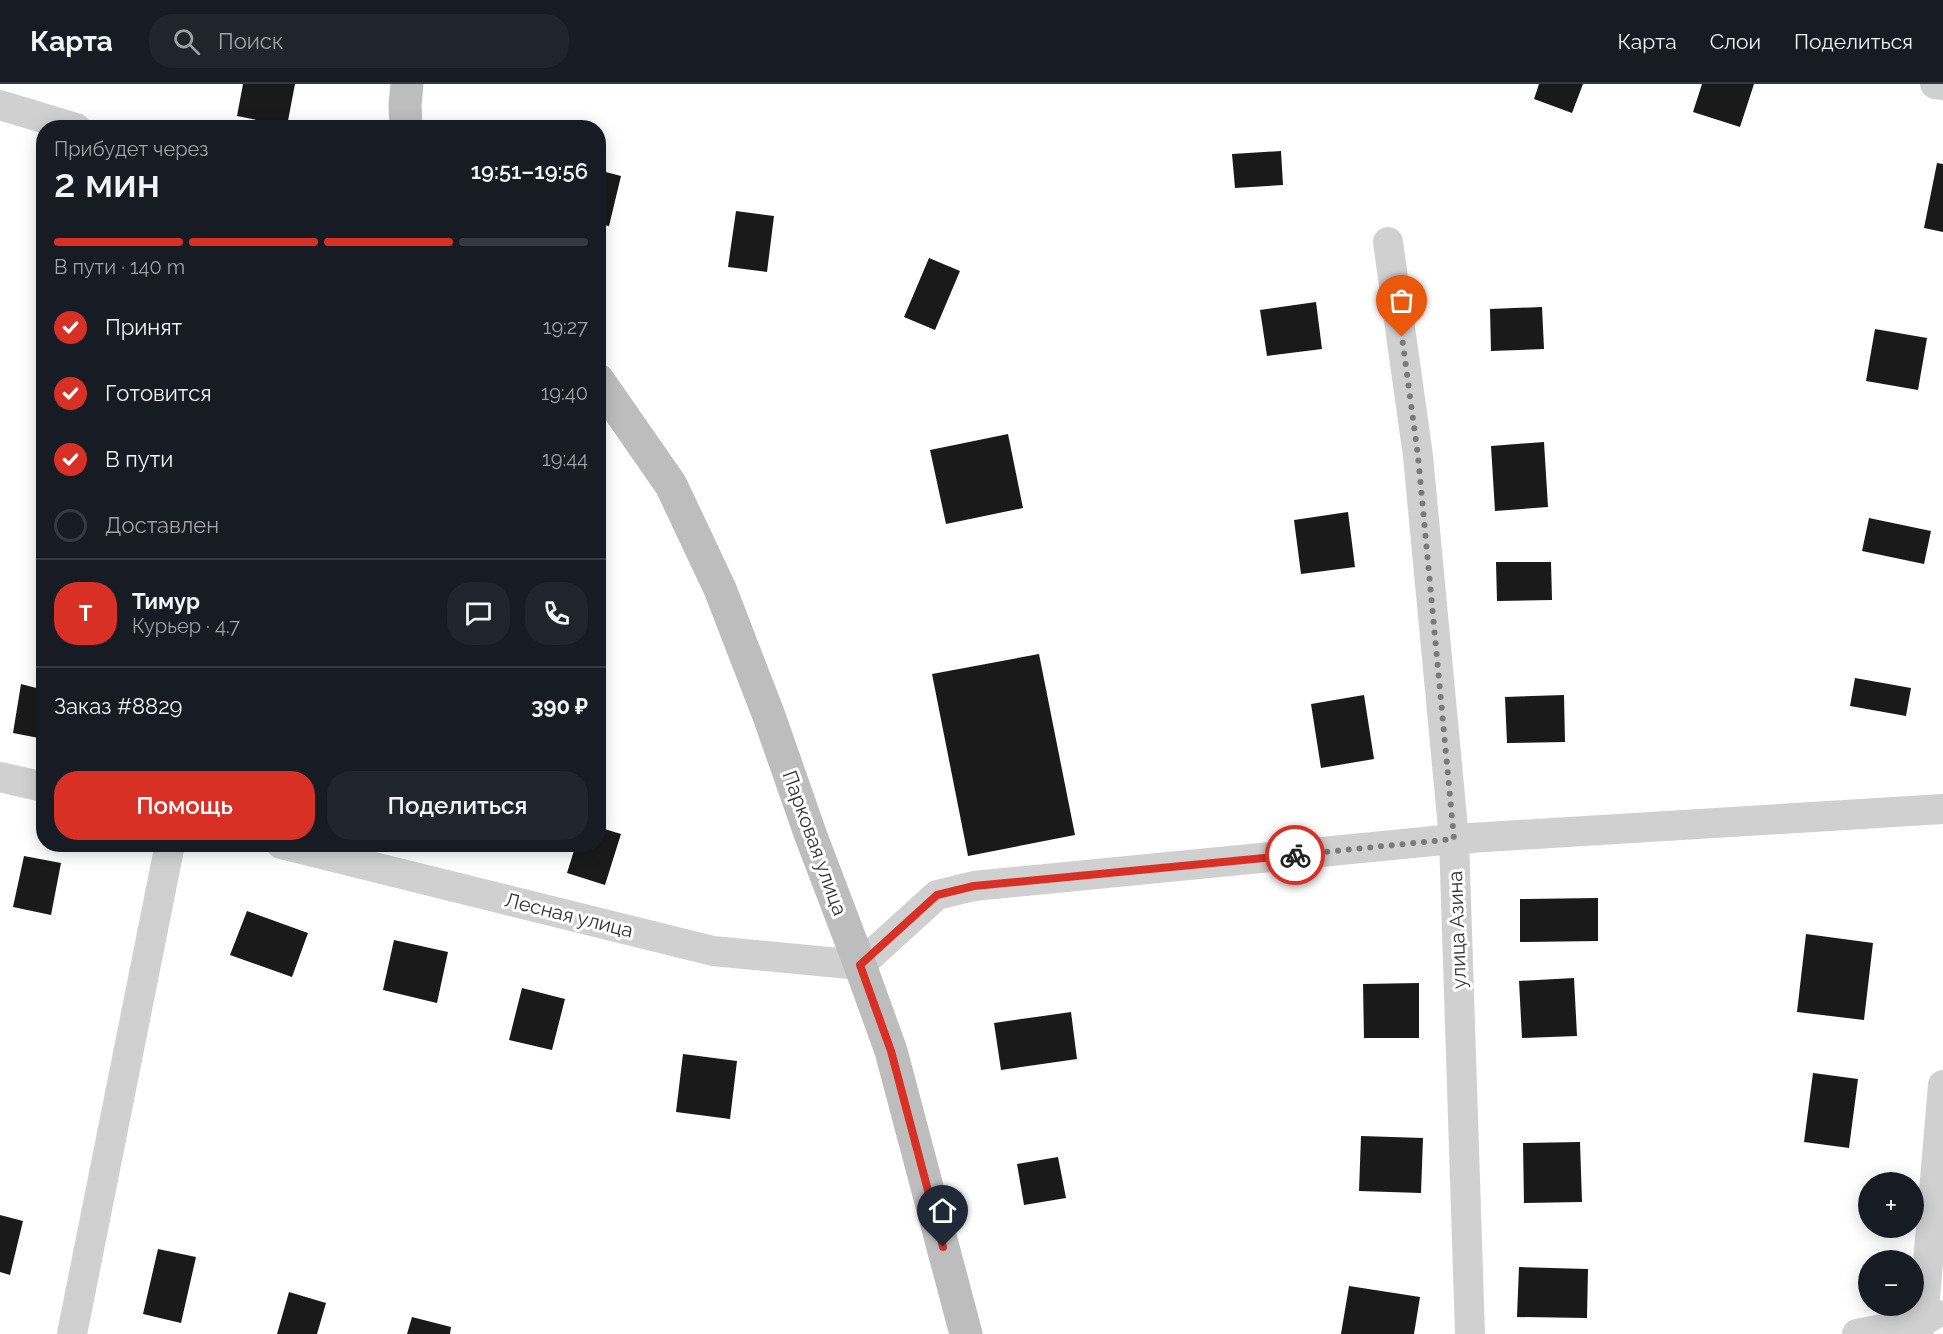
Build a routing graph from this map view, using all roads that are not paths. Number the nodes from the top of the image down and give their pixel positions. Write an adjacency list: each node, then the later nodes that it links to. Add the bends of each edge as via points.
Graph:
1 (407, 84): 6 (main road)
2 (1935, 84): 3 (street)
3 (1943, 86)
4 (0, 105): 5 (street)
5 (50, 120)
6 (406, 120)
7 (1388, 242): 12 (street, улица Азина, via 1418,456)
8 (606, 392): 15 (main road, Парковая улица, via 671,485 720,589)
9 (0, 777): 10 (street)
10 (36, 785)
11 (1943, 809): 12 (street)
12 (1454, 839): 15 (street, via 974,886 937,895); 20 (street, улица Азина)
13 (168, 852): 18 (street)
14 (313, 852): 15 (street, Лесная улица, via 713,951)
15 (860, 965): 19 (main road, Парковая улица, via 891,1051)
16 (1943, 1085): 17 (street)
17 (1927, 1321): 21 (street)
18 (72, 1334)
19 (966, 1334)
20 (1470, 1334)
21 (1857, 1334)

